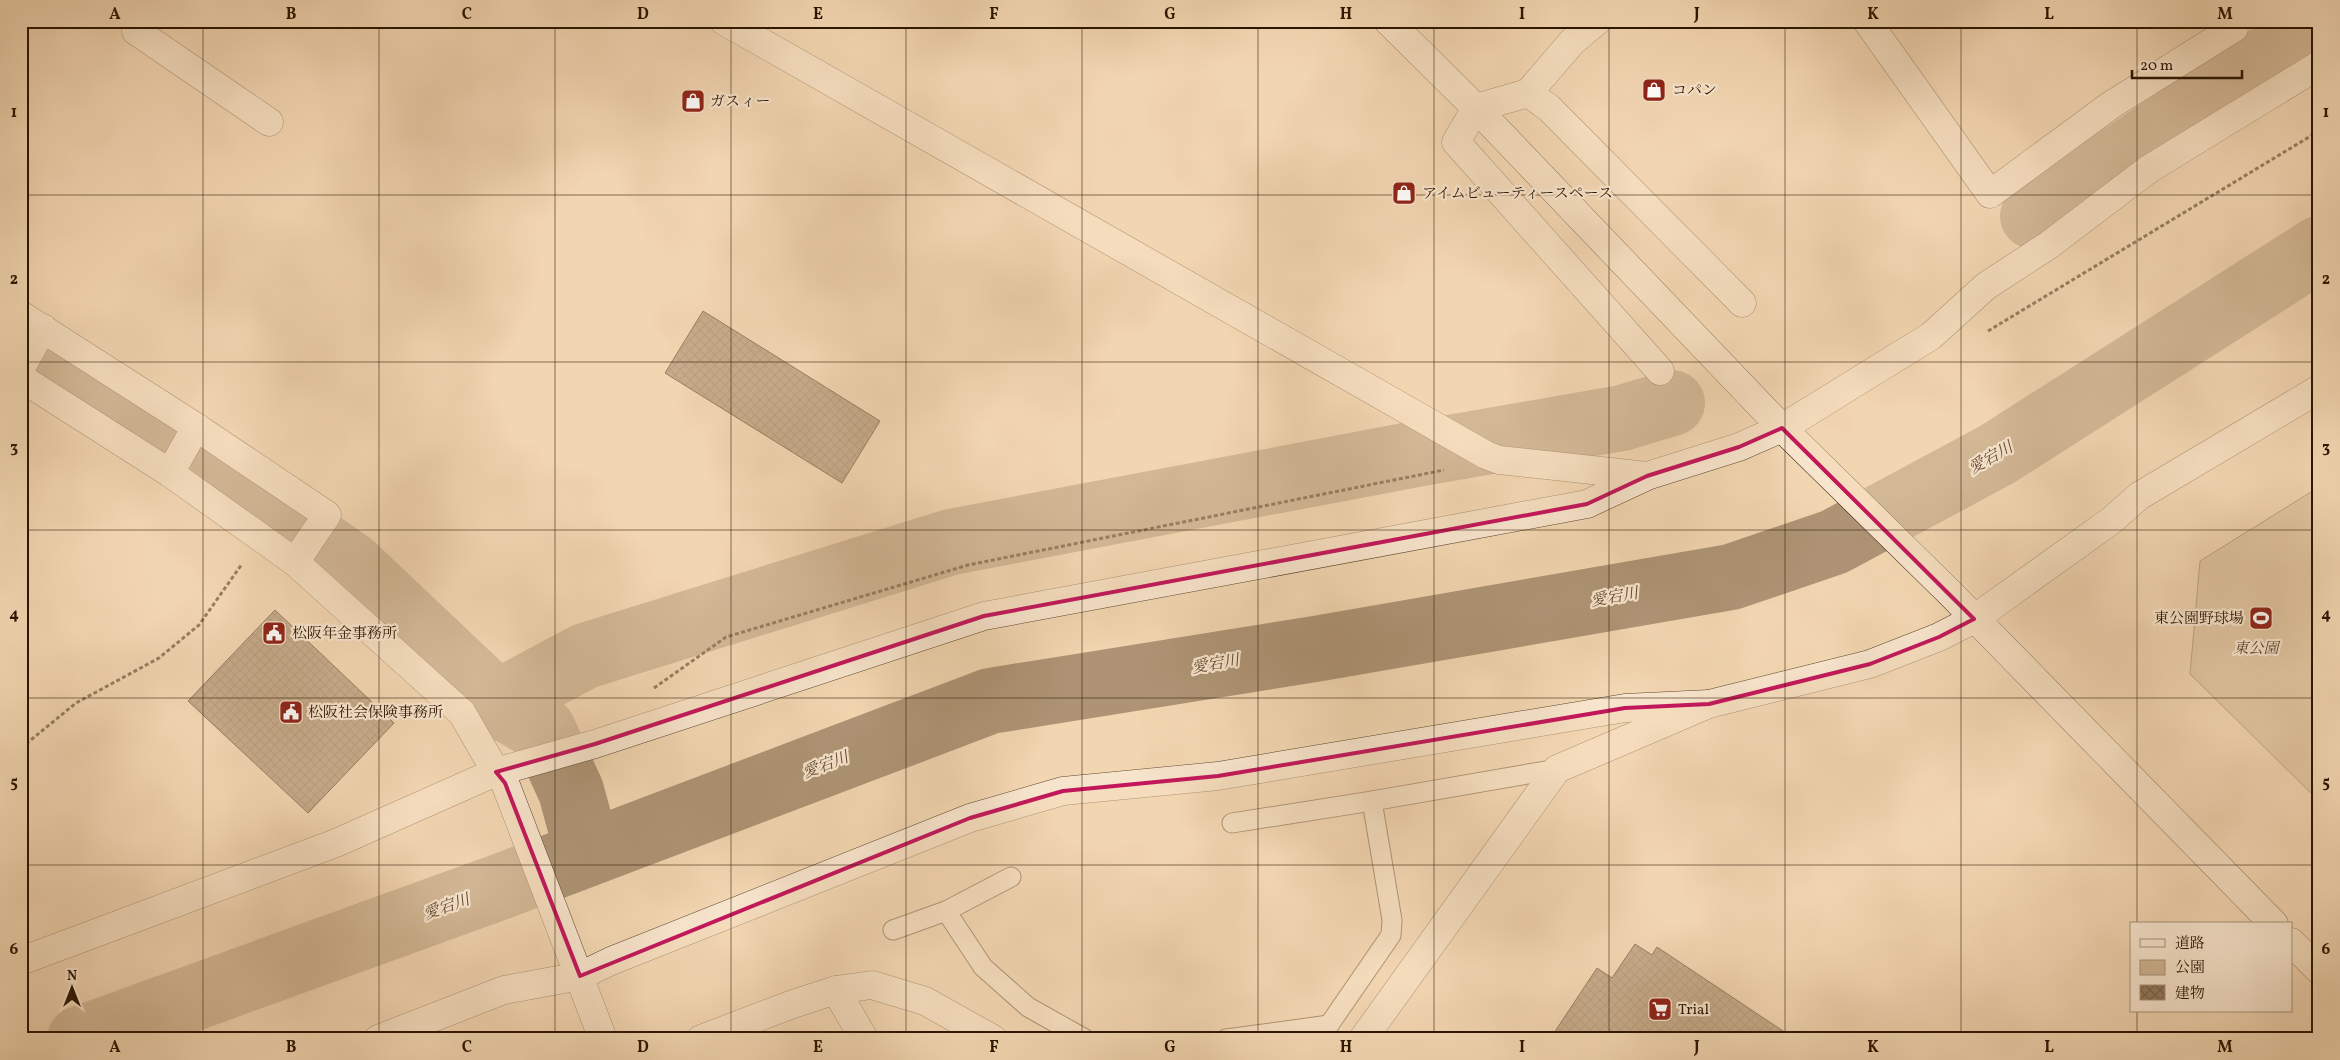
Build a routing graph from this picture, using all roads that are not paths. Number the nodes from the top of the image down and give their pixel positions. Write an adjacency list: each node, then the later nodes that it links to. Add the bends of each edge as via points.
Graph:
1 (141, 21): 10 (street, via 136,31)
2 (724, 21): 20 (street, via 1486,455 1499,460)
3 (1388, 21): 9 (street)
4 (1596, 21): 8 (street, via 1572,42)
5 (2228, 21): 6 (street, via 2234,28 2111,104 1990,194)
6 (1875, 24)
7 (2319, 65): 18 (street, via 2149,169 2049,245 1986,286 1931,336)
8 (1528, 93): 9 (street); 11 (street, via 1549,108)
9 (1476, 108): 14 (street, via 1456,142); 18 (street)
10 (269, 122)
11 (1742, 303)
12 (35, 324): 13 (street); 17 (street)
13 (21, 368)
14 (1660, 371)
15 (21, 378): 19 (street)
16 (2319, 389): 22 (street, via 2139,496 2112,520)
17 (195, 428): 19 (street); 21 (street, via 327,515)
18 (1782, 428): 20 (street, via 1739,447); 22 (street)
19 (171, 472): 21 (street)
20 (1647, 476): 25 (street, via 1587,504 984,616 526,765)
21 (296, 560): 25 (street, via 462,713)
22 (1974, 618): 23 (street, via 1939,637 1870,664); 30 (street)
23 (1709, 704): 24 (street); 35 (street, via 1625,708 1218,776 1063,791 970,818)
24 (1557, 769): 26 (lane); 44 (street)
25 (501, 777): 33 (street, via 336,843); 35 (street)
26 (1372, 801): 27 (lane); 43 (lane, via 1392,920 1391,935 1329,1025)
27 (1232, 823)
28 (1011, 877): 29 (lane)
29 (946, 911): 31 (lane); 42 (lane, via 984,968 1028,1007)
30 (2272, 922)
31 (893, 930)
32 (2292, 943): 34 (street)
33 (21, 961)
34 (2319, 970)
35 (580, 976): 37 (street, via 504,990); 38 (street)
36 (836, 990): 39 (street); 40 (street); 41 (street, via 872,985 925,1001)
37 (378, 1039)
38 (603, 1039)
39 (701, 1039)
40 (864, 1039)
41 (993, 1039)
42 (1084, 1039)
43 (1226, 1039)
44 (1363, 1039)

